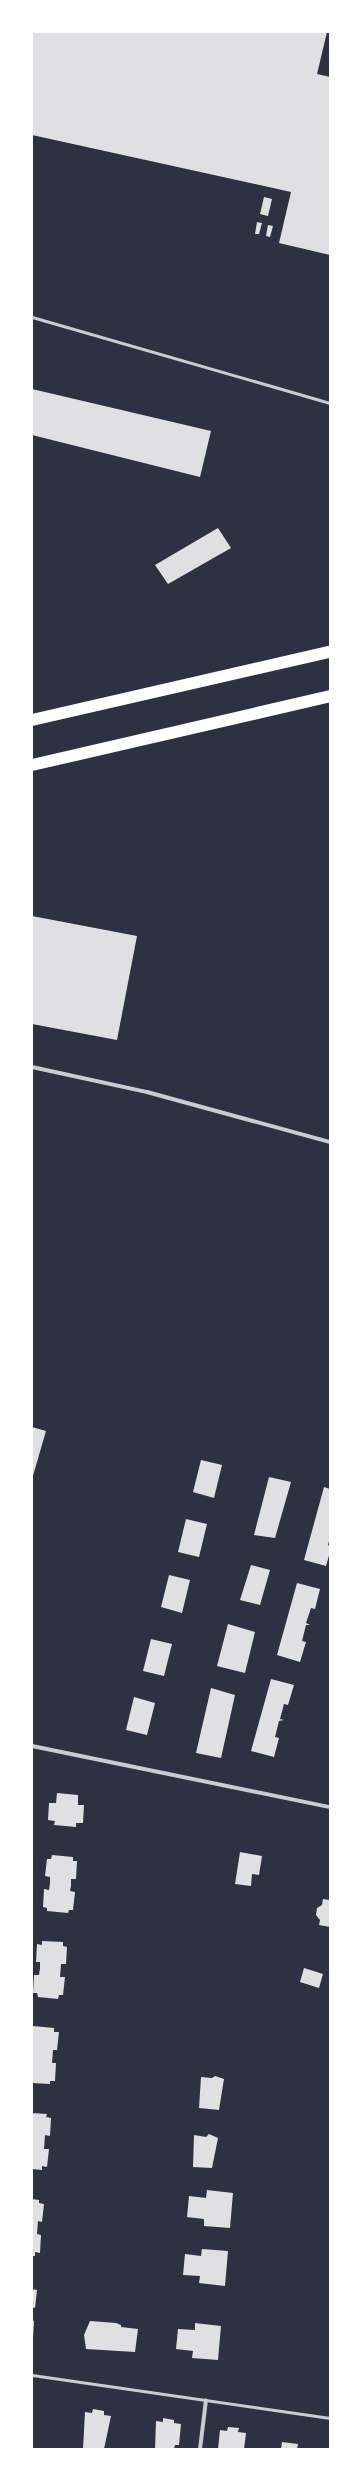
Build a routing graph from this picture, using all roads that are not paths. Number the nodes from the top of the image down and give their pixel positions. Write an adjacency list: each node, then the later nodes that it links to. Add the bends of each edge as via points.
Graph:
1 (32, 317): 2 (lane)
2 (330, 403)
3 (330, 652): 5 (highway)
4 (330, 696): 6 (highway)
5 (32, 720)
6 (32, 765)
7 (32, 1067): 8 (street, via 147,1092)
8 (330, 1142)
9 (32, 1746): 10 (street)
10 (330, 1807)
11 (32, 2375): 12 (lane)
12 (206, 2400): 13 (lane); 14 (street)
13 (330, 2418)
14 (200, 2449)

